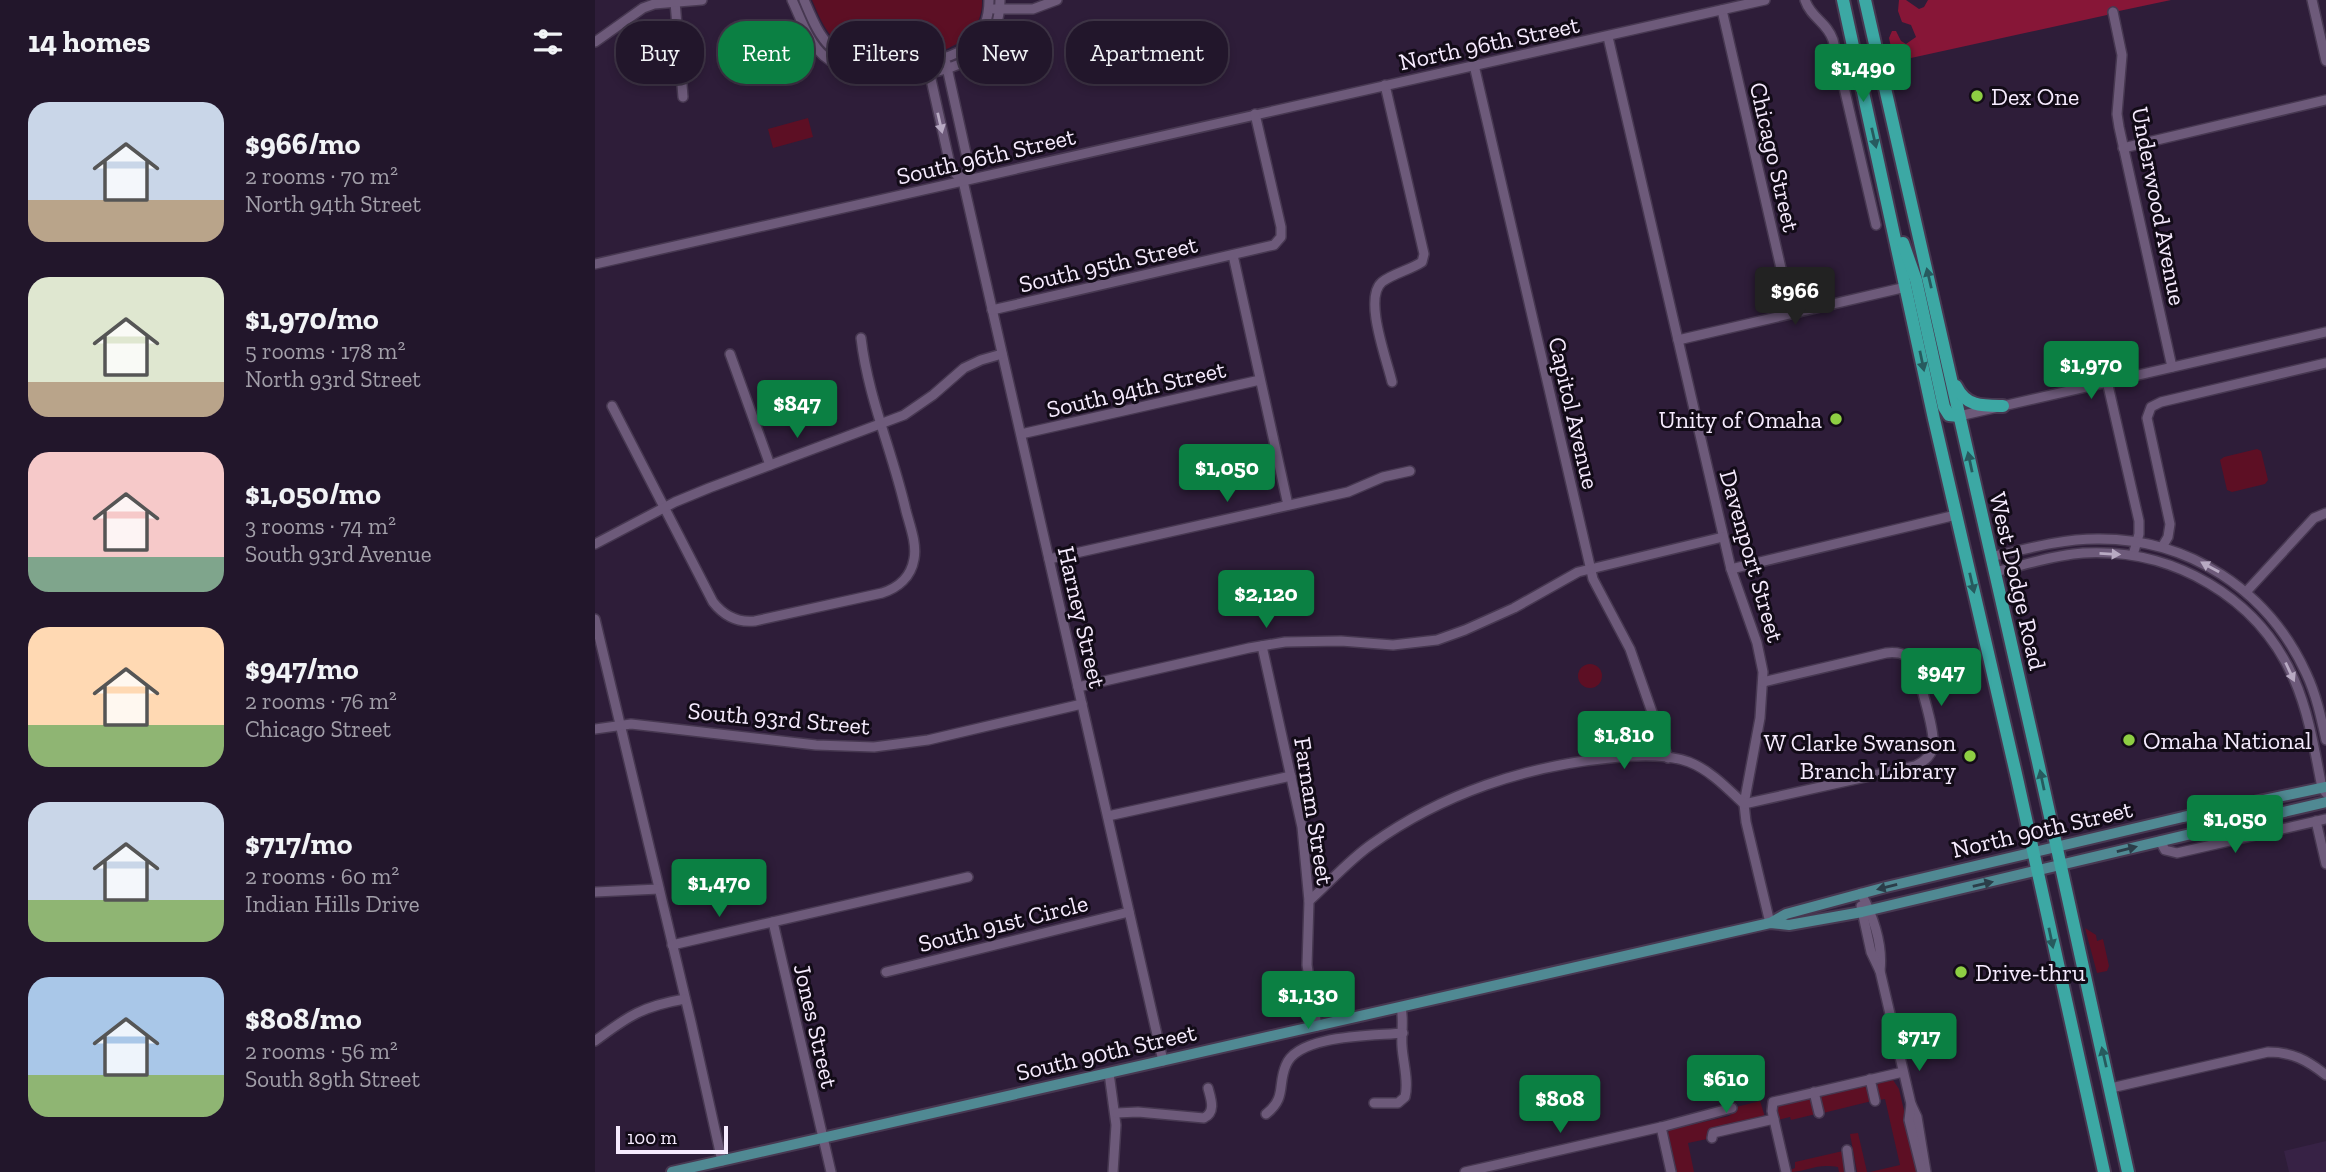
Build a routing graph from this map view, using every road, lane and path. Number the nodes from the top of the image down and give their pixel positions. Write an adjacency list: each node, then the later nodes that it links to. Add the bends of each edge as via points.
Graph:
1 (702, 0): 10 (street)
2 (792, 0): 19 (street, via 815,47)
3 (804, 0): 17 (street)
4 (1057, 0): 12 (street, via 1033,9)
5 (1765, 0): 13 (street, North 96th Street)
6 (1805, 0): 32 (street, via 1833,40)
7 (1843, 0): 31 (highway, West Dodge Road, one-way to 31)
8 (1865, 0): 44 (highway, West Dodge Road, one-way to 8)
9 (2312, 0): 20 (street)
10 (675, 2): 16 (street, via 643,8); 26 (street)
11 (989, 4): 12 (street); 18 (street, via 985,25 973,42)
12 (1000, 5): 22 (street, via 994,30 981,50)
13 (1722, 10): 15 (street, North 96th Street); 37 (street, Chicago Street)
14 (2113, 12): 29 (street, Underwood Avenue, via 2122,55 2117,117)
15 (1608, 37): 21 (street, North 96th Street); 40 (street, Davenport Street)
16 (595, 42)
17 (828, 43)
18 (945, 56): 22 (street)
19 (828, 59)
20 (2326, 61)
21 (1474, 65): 25 (street, North 96th Street); 69 (street, Capitol Avenue)
22 (947, 67): 23 (street); 30 (street, via 967,158)
23 (944, 68)
24 (932, 84): 30 (street, one-way to 30, via 949,160)
25 (1385, 85): 28 (street, South 96th Street); 48 (street, via 1424,254 1422,261 1383,281 1375,292 1373,307)
26 (683, 97)
27 (2326, 100): 29 (street)
28 (1255, 114): 30 (street, South 96th Street); 33 (street, South 95th Street, via 1282,233 1271,247)
29 (2123, 148): 45 (street, Underwood Avenue)
30 (963, 181): 34 (street, South 96th Street); 36 (street, Harney Street)
31 (1890, 214): 35 (highway, West Dodge Road); 51 (highway, via 1916,280 1945,411)
32 (1876, 225)
33 (1233, 255): 36 (street, South 95th Street); 46 (street)
34 (595, 264)
35 (1906, 286): 37 (street); 59 (highway, West Dodge Road, one-way to 59)
36 (992, 310): 42 (street, Harney Street)
37 (1791, 312): 40 (street)
38 (2326, 332): 45 (street)
39 (861, 338): 52 (street)
40 (1678, 340): 60 (street, Davenport Street)
41 (730, 354): 54 (street)
42 (1002, 354): 52 (street, via 964,368 917,407); 53 (street, Harney Street)
43 (2326, 363): 64 (street, via 2151,407 2147,418 2170,524)
44 (1948, 366): 50 (highway, via 1968,402); 51 (highway, West Dodge Road)
45 (2172, 367): 47 (street)
46 (1260, 380): 53 (street, South 94th Street); 56 (street)
47 (2107, 382): 50 (street); 62 (street, via 2138,516)
48 (1392, 383)
49 (612, 406): 57 (street)
50 (2003, 406): 51 (street)
51 (1959, 416): 67 (highway, West Dodge Road, one-way to 51)
52 (882, 425): 54 (street); 57 (street, via 914,546 913,561 893,589 750,622 732,619 713,602)
53 (1021, 435): 68 (street, Harney Street)
54 (770, 466): 57 (street)
55 (1410, 471): 56 (street, via 1348,492)
56 (1288, 505): 68 (street)
57 (664, 508): 63 (street)
58 (2326, 513): 72 (street, via 2314,518)
59 (1956, 515): 70 (street); 90 (highway, West Dodge Road, one-way to 90)
60 (1723, 537): 69 (street); 70 (street, Davenport Street)
61 (2081, 539): 62 (street); 65 (street); 67 (street)
62 (2137, 541): 64 (street); 66 (street)
63 (595, 544)
64 (2162, 547): 72 (street, one-way to 64, via 2207,565)
65 (2082, 553): 66 (street, one-way to 66); 71 (street)
66 (2133, 555): 83 (street, one-way to 83, via 2175,566 2211,584 2238,603 2269,636 2298,689)
67 (1991, 557): 71 (highway, West Dodge Road)
68 (1049, 559): 76 (street, Harney Street)
69 (1590, 569): 74 (street, via 1444,638 1417,644 1312,640); 81 (street, Capitol Avenue, via 1630,649)
70 (1731, 569): 75 (street, Davenport Street, via 1757,643)
71 (1995, 572): 89 (highway, West Dodge Road, one-way to 71)
72 (2246, 592): 80 (street, via 2271,617 2298,657 2314,692)
73 (595, 619): 78 (street)
74 (1262, 646): 76 (street); 82 (street, Farnam Street)
75 (1763, 682): 85 (street, Davenport Street); 85 (street, via 1901,653 1916,669 1933,748 1915,766)
76 (1078, 687): 77 (street, Harney Street)
77 (1082, 704): 78 (street, South 93rd Street, via 927,740 874,747); 86 (street, Harney Street)
78 (620, 724): 79 (street, South 93rd Street); 95 (street)
79 (595, 729)
80 (2326, 740)
81 (1668, 758): 85 (street, via 1702,768); 98 (street, via 1595,759 1498,781 1422,813 1374,842)
82 (1291, 776): 86 (street); 98 (street, Farnam Street, via 1302,827)
83 (2325, 789): 89 (main road, North 90th Street)
84 (2326, 802): 88 (main road, North 90th Street)
85 (1744, 804): 102 (street, Davenport Street)
86 (1108, 816): 100 (street, Harney Street)
87 (2321, 820): 88 (street, via 2177,853 2165,850); 91 (street)
88 (2160, 841): 92 (main road, North 90th Street, one-way to 88)
89 (2057, 846): 90 (main road, North 90th Street); 92 (highway, West Dodge Road)
90 (2033, 852): 93 (highway, West Dodge Road); 97 (main road, North 90th Street, one-way to 97)
91 (2326, 864)
92 (2061, 865): 93 (main road, North 90th Street); 117 (highway, West Dodge Road, one-way to 92)
93 (2038, 871): 99 (main road, North 90th Street, one-way to 93); 139 (highway, West Dodge Road, one-way to 139)
94 (968, 877): 101 (street)
95 (659, 889): 96 (street); 103 (street)
96 (595, 892)
97 (1861, 893): 99 (street); 102 (main road, North 90th Street, via 1786,914)
98 (1309, 901): 108 (street, Farnam Street, via 1307,965)
99 (1866, 911): 102 (main road, North 90th Street, via 1794,924); 112 (street, via 1871,954 1880,971)
100 (1129, 912): 105 (street, South 91st Circle); 111 (street, Harney Street)
101 (773, 922): 103 (street); 128 (street, Jones Street)
102 (1770, 923): 104 (main road, North 90th Street)
103 (672, 944): 106 (street)
104 (1632, 955): 107 (main road, South 90th Street)
105 (886, 972)
106 (685, 999): 110 (street, via 638,1011); 130 (street)
107 (1401, 1007): 108 (main road, South 90th Street); 109 (street)
108 (1317, 1026): 111 (main road, South 90th Street)
109 (1403, 1033): 120 (street, via 1405,1097 1398,1103); 123 (street, via 1355,1037 1297,1051 1286,1066 1279,1100)
110 (595, 1041)
111 (1163, 1061): 113 (main road, South 90th Street)
112 (1903, 1072): 115 (street); 138 (street, via 1911,1104 1909,1120)
113 (1109, 1073): 124 (street); 128 (main road, South 90th Street)
114 (2326, 1074): 117 (street, via 2298,1056 2268,1052)
115 (1870, 1079): 118 (street); 119 (street)
116 (1208, 1088): 124 (street, via 1212,1108 1201,1119)
117 (2111, 1088): 140 (highway, West Dodge Road)
118 (1814, 1092): 122 (street); 125 (street, via 1773,1102)
119 (1875, 1101)
120 (1374, 1103)
121 (1732, 1108): 126 (street)
122 (1819, 1113)
123 (1266, 1114)
124 (1116, 1116): 133 (street)
125 (1774, 1119): 127 (street, via 1713,1133); 136 (street, via 1775,1146)
126 (1661, 1127): 134 (street); 135 (street)
127 (1712, 1138)
128 (823, 1139): 130 (main road, South 90th Street); 132 (street, Jones Street)
129 (1847, 1150): 137 (street)
130 (722, 1161): 131 (main road, South 90th Street)
131 (672, 1172)
132 (831, 1172)
133 (1113, 1172)
134 (1465, 1172)
135 (1671, 1172)
136 (1786, 1172)
137 (1850, 1172)
138 (1924, 1172)
139 (2104, 1172)
140 (2128, 1172)

